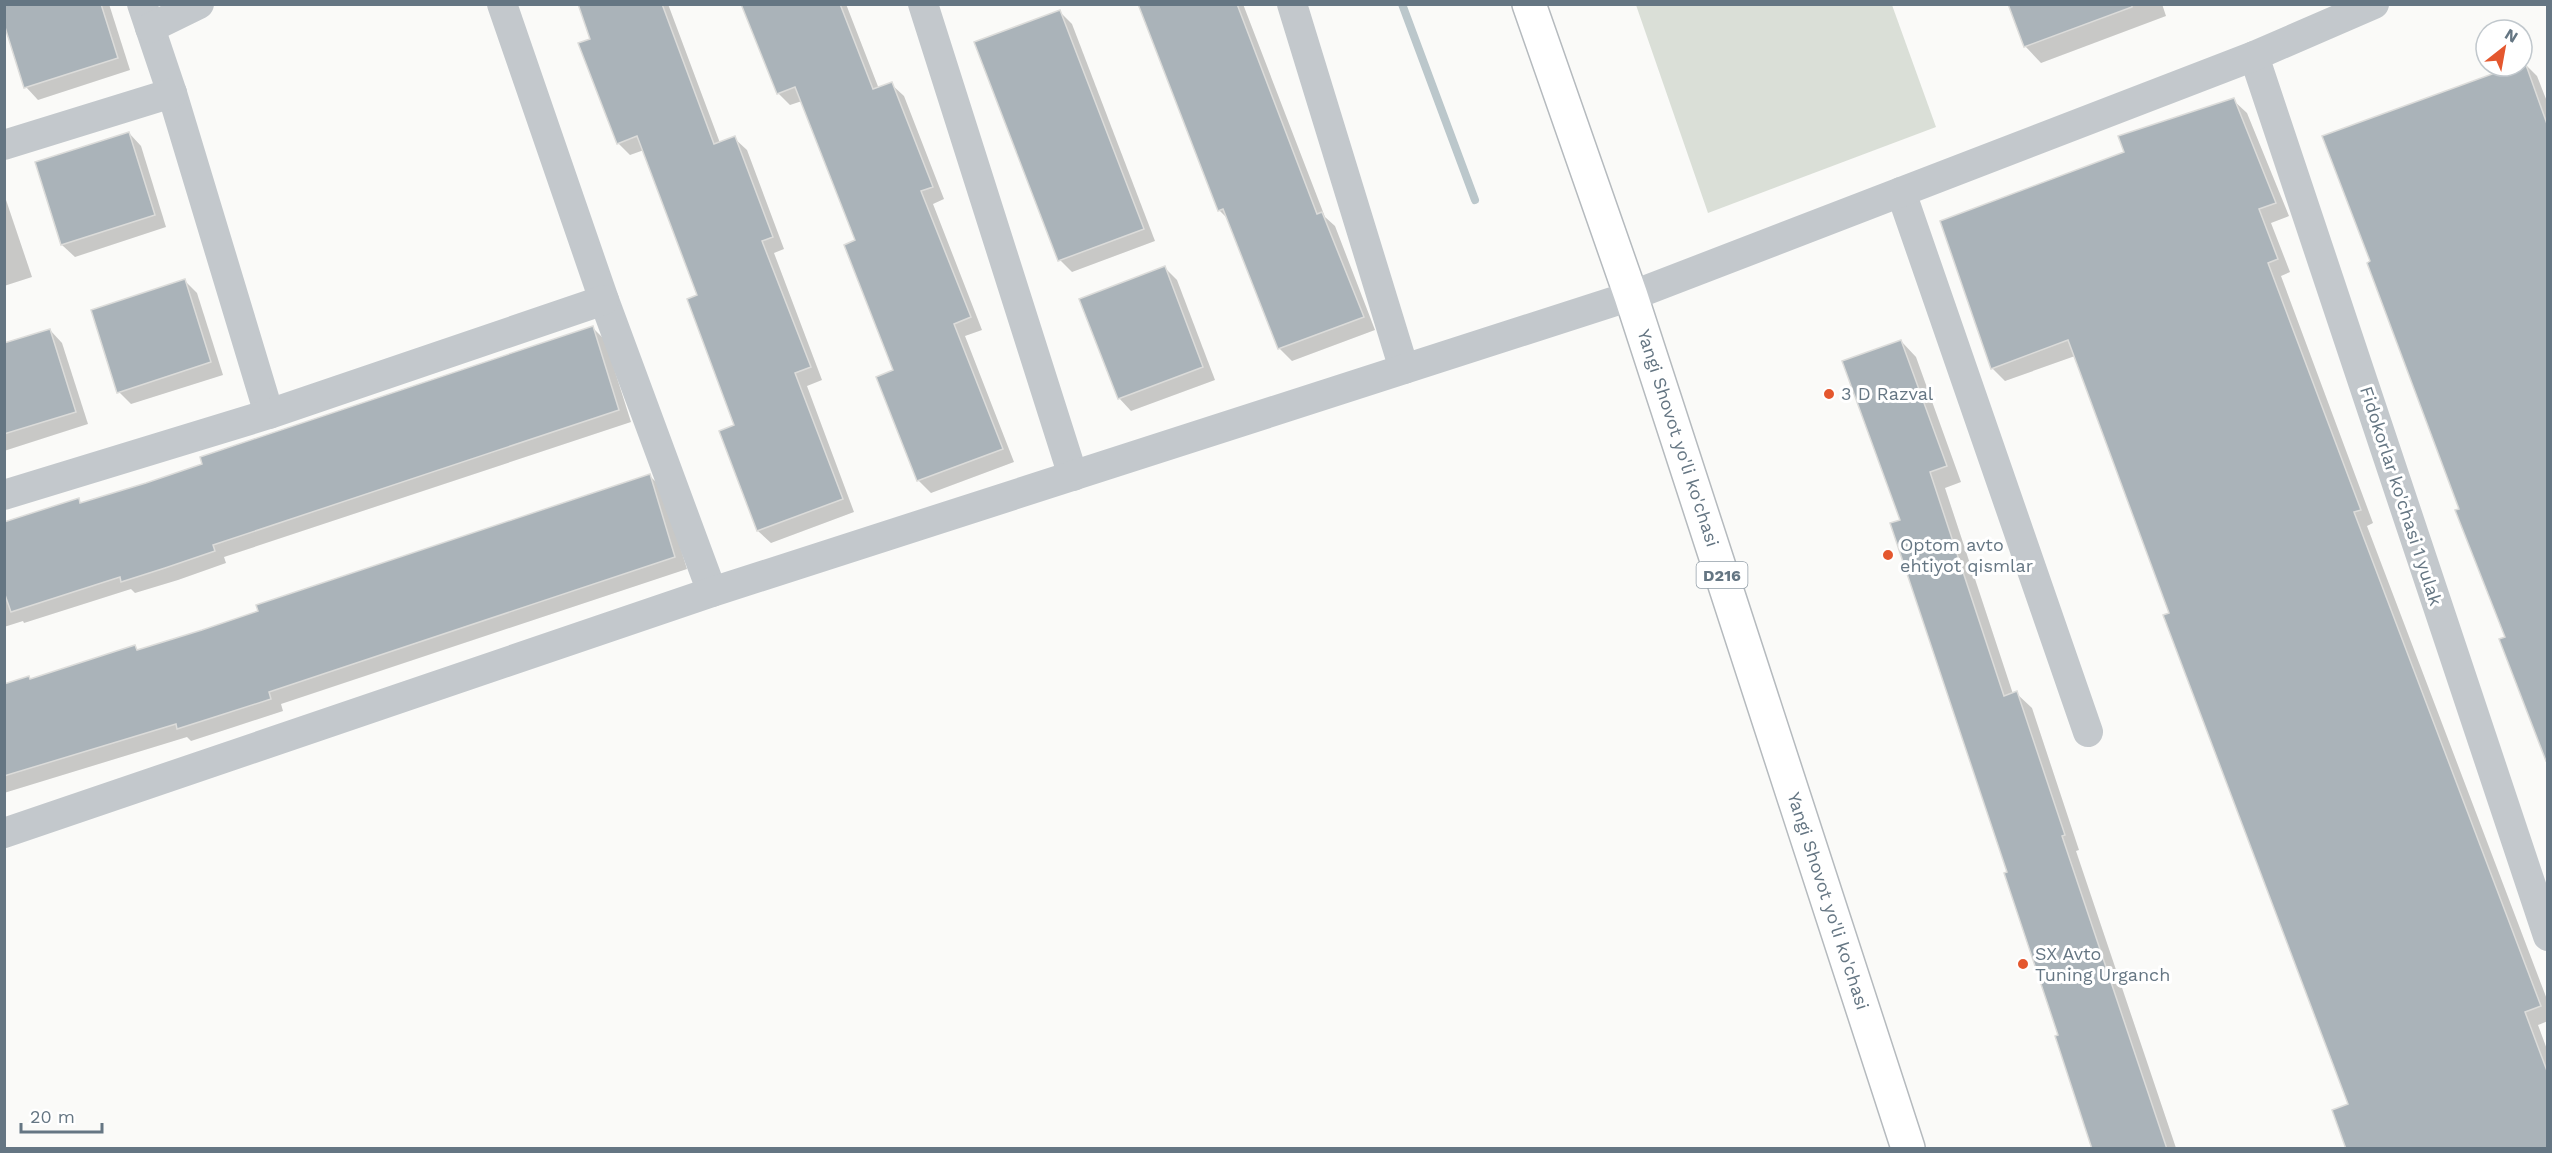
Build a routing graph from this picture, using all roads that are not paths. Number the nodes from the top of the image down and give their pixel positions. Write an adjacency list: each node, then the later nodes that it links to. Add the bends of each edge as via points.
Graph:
1 (199, 4): 7 (street)
2 (502, 4): 13 (street)
3 (923, 4): 16 (street)
4 (1292, 4): 14 (street)
5 (1529, 4): 12 (main road, Yangi Shovot yo'li ko'chasi / D216)
6 (2374, 4): 8 (street)
7 (146, 16): 9 (street)
8 (2254, 56): 11 (street); 21 (street, Fidokorlar ko'chasi 1 yulak)
9 (172, 93): 10 (street); 15 (street)
10 (4, 145)
11 (1901, 192): 12 (street); 19 (street)
12 (1631, 296): 14 (street); 22 (main road, Yangi Shovot yo'li ko'chasi / D216)
13 (604, 300): 15 (street); 18 (street)
14 (1404, 369): 16 (street)
15 (269, 414): 17 (street)
16 (1073, 476): 18 (street)
17 (4, 495)
18 (712, 592): 20 (street)
19 (2088, 732)
20 (4, 833)
21 (2547, 936)
22 (1908, 1149)

